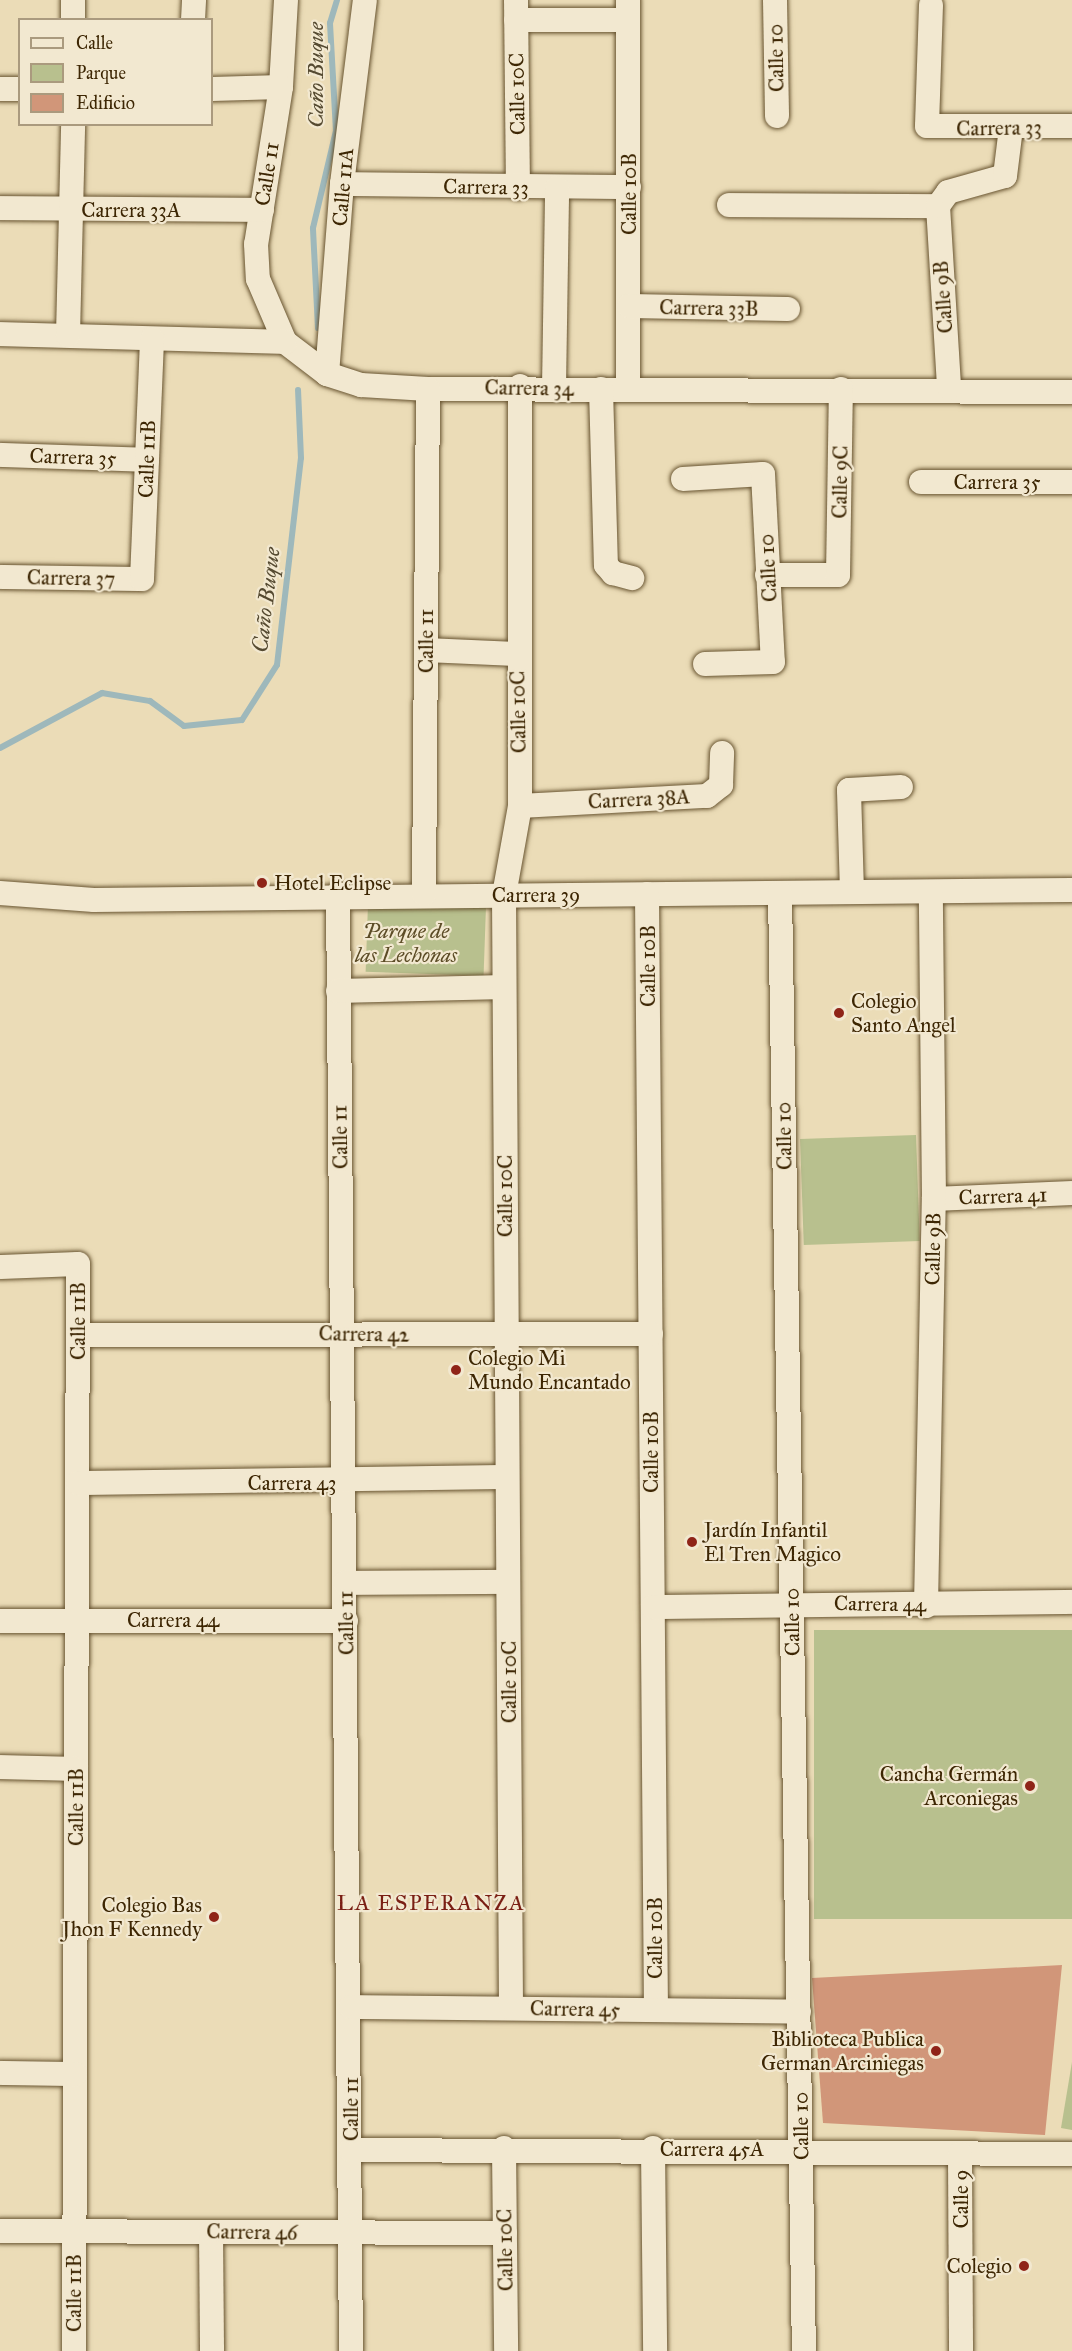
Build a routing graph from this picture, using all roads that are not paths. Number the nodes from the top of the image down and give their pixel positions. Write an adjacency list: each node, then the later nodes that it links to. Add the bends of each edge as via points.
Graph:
1 (73, 0): 9 (street)
2 (194, 0): 10 (street)
3 (286, 0): 11 (street, Calle 11)
4 (365, 0): 19 (street, Calle 11A)
5 (775, 0): 15 (street, Calle 10)
6 (931, 5): 18 (street, Carrera 33, via 927,126)
7 (516, 10): 8 (street); 21 (street, Calle 10C)
8 (628, 10): 20 (street, Calle 10B)
9 (73, 18)
10 (193, 18)
11 (280, 87): 14 (street); 27 (street, Calle 11)
12 (0, 89): 13 (street)
13 (18, 89)
14 (213, 89)
15 (777, 116)
16 (73, 126): 26 (street)
17 (1072, 126): 18 (street, Carrera 33)
18 (1011, 128): 24 (street, via 1005,176 948,192)
19 (342, 184): 21 (street, Carrera 33); 34 (street, Calle 11A)
20 (629, 187): 22 (street, Carrera 33); 28 (street, Calle 10B)
21 (518, 188): 22 (street, Carrera 33)
22 (557, 188): 37 (street)
23 (729, 205): 24 (street)
24 (938, 206): 39 (street, Calle 9B)
25 (0, 208): 26 (street, Carrera 33A)
26 (69, 209): 27 (street, Carrera 33A); 31 (street)
27 (262, 210): 33 (street, Calle 11, via 258,279)
28 (629, 306): 29 (street, Carrera 33B); 38 (street, Calle 10B)
29 (788, 309)
30 (0, 334): 31 (street)
31 (68, 335): 32 (street)
32 (152, 339): 33 (street); 44 (street, Calle 11B)
33 (285, 342): 34 (street, Carrera 34)
34 (327, 374): 36 (street, Carrera 34, via 361,385)
35 (520, 386): 36 (street, Carrera 34); 37 (street, Carrera 34); 53 (street, Calle 10C)
36 (428, 388): 52 (street, Calle 11)
37 (555, 388): 40 (street, Carrera 34)
38 (628, 388): 40 (street, Carrera 34); 41 (street, Carrera 34)
39 (949, 388): 41 (street, Carrera 34); 42 (street, Carrera 34)
40 (601, 389): 50 (street, via 606,565 613,573)
41 (841, 389): 48 (street, Calle 9C, via 838,575)
42 (1072, 392)
43 (0, 455): 44 (street, Carrera 35)
44 (147, 460): 51 (street, Calle 11B)
45 (684, 479): 48 (street, Calle 10, via 763,474)
46 (921, 482): 47 (street, Carrera 35)
47 (1072, 482)
48 (767, 575): 54 (street, Calle 10, via 773,662)
49 (0, 578): 51 (street, Carrera 37)
50 (632, 578)
51 (142, 579)
52 (426, 650): 53 (street); 64 (street, Calle 11)
53 (516, 654): 57 (street, Calle 10C)
54 (705, 664)
55 (722, 753): 57 (street, Carrera 38A, via 721,785 707,796)
56 (901, 787): 60 (street, via 849,790)
57 (520, 806): 66 (street, Calle 10C)
58 (1072, 890): 61 (street, Carrera 39)
59 (0, 892): 63 (street, Carrera 39, via 94,900)
60 (852, 892): 61 (street, Carrera 39); 62 (street, Carrera 39)
61 (931, 892): 70 (street, Calle 9B)
62 (780, 893): 65 (street, Carrera 39); 81 (street, Calle 10)
63 (338, 894): 64 (street, Carrera 39); 68 (street, Calle 11)
64 (424, 894): 66 (street, Carrera 39)
65 (647, 894): 66 (street, Carrera 39); 73 (street, Calle 10B)
66 (504, 895): 67 (street, Calle 10C)
67 (504, 987): 68 (street); 75 (street, Calle 10C)
68 (338, 991): 72 (street, Calle 11)
69 (1072, 1193): 70 (street, Carrera 41)
70 (934, 1199): 83 (street, Calle 9B)
71 (0, 1267): 74 (street, Calle 11B, via 78,1264)
72 (343, 1333): 74 (street, Carrera 42); 75 (street, Carrera 42); 78 (street, Calle 11)
73 (651, 1334): 75 (street, Carrera 42); 84 (street, Calle 10B)
74 (78, 1335): 77 (street, Calle 11B)
75 (506, 1337): 76 (street, Calle 10C)
76 (507, 1477): 78 (street, Carrera 43); 80 (street, Calle 10C)
77 (78, 1483): 78 (street, Carrera 43); 85 (street, Calle 11B)
78 (344, 1483): 79 (street, Calle 11)
79 (345, 1582): 80 (street); 86 (street, Calle 11)
80 (508, 1582): 91 (street, Calle 10C)
81 (792, 1602): 83 (street, Carrera 44); 84 (street, Carrera 44); 93 (street, Calle 10)
82 (1072, 1602): 83 (street, Carrera 44)
83 (926, 1606)
84 (652, 1607): 92 (street, Calle 10B)
85 (77, 1620): 86 (street, Carrera 44); 87 (street, Carrera 44); 89 (street, Calle 11B)
86 (346, 1621): 90 (street, Calle 11)
87 (0, 1622)
88 (0, 1767): 89 (street)
89 (76, 1769): 95 (street, Calle 11B)
90 (351, 2007): 91 (street, Carrera 45); 99 (street, Calle 11)
91 (511, 2008): 92 (street, Carrera 45)
92 (656, 2010): 93 (street, Carrera 45)
93 (799, 2012): 98 (street, Calle 10)
94 (0, 2073): 95 (street)
95 (75, 2074): 103 (street, Calle 11B)
96 (504, 2148): 97 (street, Carrera 45A); 99 (street, Carrera 45A); 105 (street, Calle 10C)
97 (653, 2148): 98 (street, Carrera 45A); 111 (street)
98 (801, 2149): 100 (street, Carrera 45A); 112 (street, Calle 10)
99 (351, 2150): 106 (street, Calle 11)
100 (960, 2154): 101 (street, Carrera 45A); 113 (street, Calle 9)
101 (1072, 2154)
102 (0, 2231): 103 (street, Carrera 46)
103 (75, 2231): 104 (street, Carrera 46); 107 (street, Calle 11B)
104 (211, 2232): 106 (street, Carrera 46); 108 (street)
105 (505, 2233): 106 (street, Carrera 46); 110 (street, Calle 10C)
106 (351, 2234): 109 (street, Calle 11)
107 (74, 2351)
108 (212, 2351)
109 (351, 2351)
110 (506, 2351)
111 (655, 2351)
112 (804, 2351)
113 (961, 2351)

